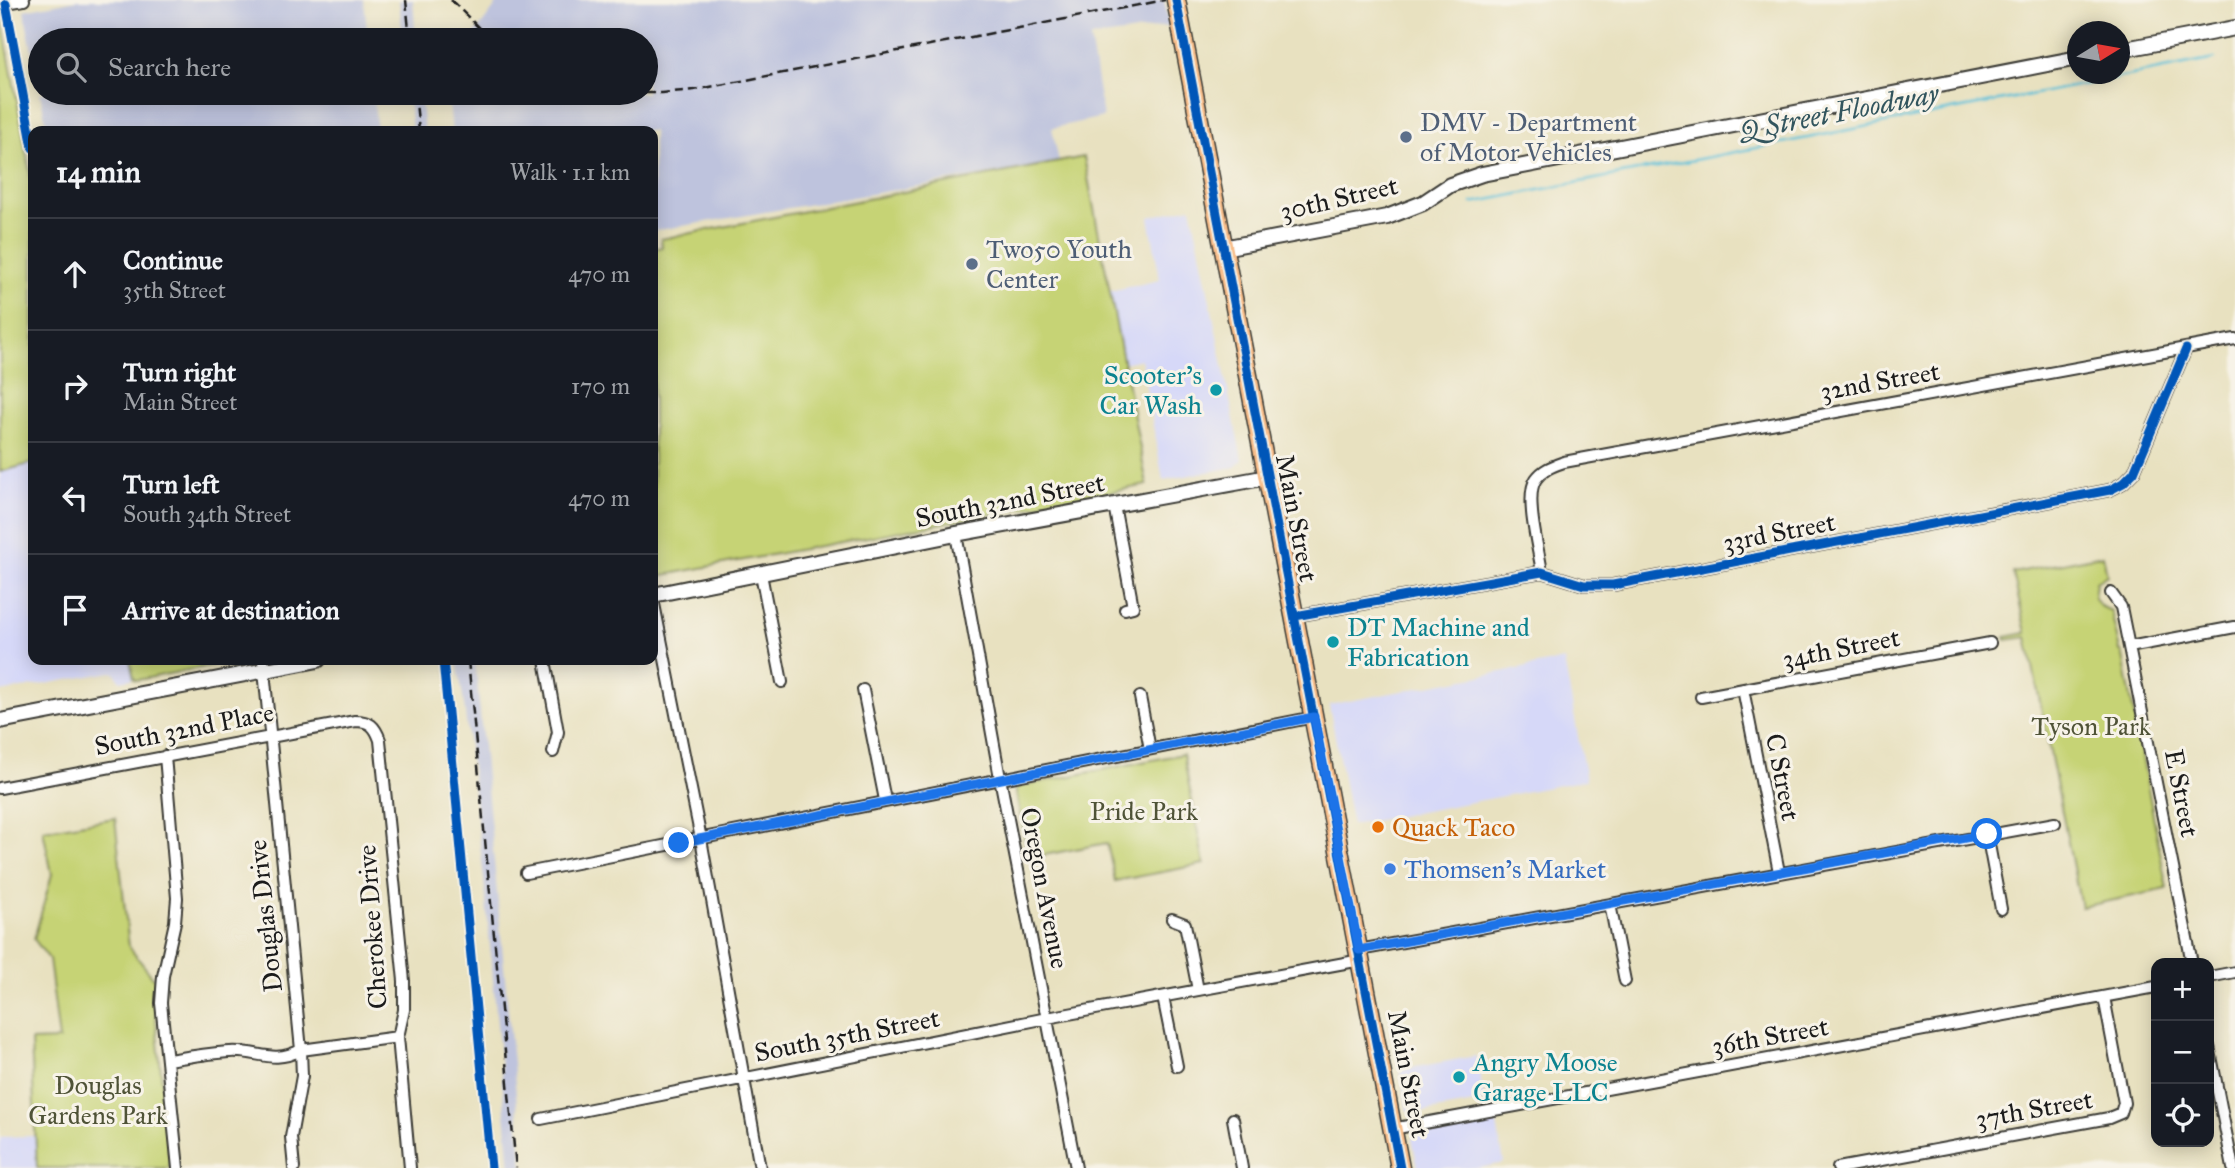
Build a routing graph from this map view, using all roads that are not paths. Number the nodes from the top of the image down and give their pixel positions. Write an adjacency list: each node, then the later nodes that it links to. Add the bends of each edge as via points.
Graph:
1 (24, 0): 3 (street)
2 (1176, 0): 7 (main road, Main Street)
3 (0, 4)
4 (2235, 28): 5 (street)
5 (2130, 48)
6 (2067, 60): 7 (street, 30th Street, via 1482,174 1387,216)
7 (1223, 248): 10 (main road, Main Street)
8 (2235, 339): 9 (street, 32nd Street)
9 (2186, 349): 13 (street, 33rd Street, via 2134,472 2110,491 1613,585 1584,585); 13 (street, 32nd Street, via 1549,467 1537,477 1532,490)
10 (1268, 477): 11 (street, South 32nd Street); 18 (main road, Main Street)
11 (1114, 505): 12 (street, South 32nd Street); 17 (street, via 1133,607)
12 (956, 534): 14 (street, South 32nd Street); 37 (street, Oregon Avenue)
13 (1542, 572): 18 (street, 33rd Street)
14 (761, 574): 16 (street, South 32nd Street); 25 (street)
15 (2111, 593): 22 (street, E Street, via 2121,607)
16 (658, 596)
17 (1125, 609)
18 (1295, 616): 30 (main road, Main Street)
19 (658, 622): 42 (street)
20 (2235, 627): 22 (street)
21 (1990, 643): 27 (street, 34th Street)
22 (2129, 646): 49 (street, E Street)
23 (264, 665): 31 (street); 33 (street, Douglas Drive)
24 (546, 665): 35 (street, via 558,732)
25 (782, 682)
26 (863, 690): 39 (street)
27 (1743, 690): 29 (street, 34th Street); 43 (street, C Street)
28 (1140, 697): 34 (street)
29 (1701, 697)
30 (1314, 717): 34 (street); 48 (main road, Main Street)
31 (0, 721)
32 (375, 727): 33 (street, South 32nd Place, via 355,721); 58 (street, Cherokee Drive, via 404,981)
33 (270, 735): 36 (street, South 32nd Place); 59 (street, Douglas Drive)
34 (1150, 749): 37 (street)
35 (553, 752)
36 (165, 756): 38 (street, South 32nd Place); 60 (street, via 177,898 161,1003)
37 (1000, 778): 39 (street); 57 (street, Oregon Avenue)
38 (0, 788)
39 (885, 800): 42 (street)
40 (2055, 823): 41 (street, South 35th Street)
41 (1987, 834): 43 (street, South 35th Street); 46 (street)
42 (701, 839): 44 (street); 63 (street)
43 (1779, 872): 45 (street, South 35th Street)
44 (526, 873)
45 (1610, 904): 48 (street, South 35th Street); 52 (street)
46 (2001, 909)
47 (1172, 919): 54 (street, via 1185,924)
48 (1360, 955): 54 (street, South 35th Street); 66 (main road, Main Street)
49 (2191, 958)
50 (2235, 972): 51 (street)
51 (2214, 976)
52 (1625, 981)
53 (2151, 988): 55 (street, 36th Street)
54 (1198, 990): 56 (street, South 35th Street)
55 (2104, 997): 66 (street, 36th Street); 74 (street, 37th Street, via 2124,1103 2122,1113)
56 (1163, 998): 57 (street, South 35th Street); 61 (street)
57 (1047, 1018): 63 (street, South 35th Street); 71 (street, Oregon Avenue)
58 (398, 1037): 59 (street); 69 (street, Cherokee Drive)
59 (301, 1050): 60 (street, via 272,1058 232,1052); 68 (street, Douglas Drive, via 302,1076 291,1137)
60 (168, 1060): 67 (street)
61 (1177, 1066)
62 (2214, 1071): 75 (street)
63 (743, 1078): 64 (street, South 35th Street); 70 (street)
64 (541, 1119)
65 (1233, 1119): 72 (street)
66 (1392, 1129): 73 (main road, Main Street)
67 (178, 1168)
68 (294, 1168)
69 (410, 1168)
70 (760, 1168)
71 (1076, 1168)
72 (1242, 1168)
73 (1400, 1168)
74 (1838, 1168)
75 (2233, 1168)

